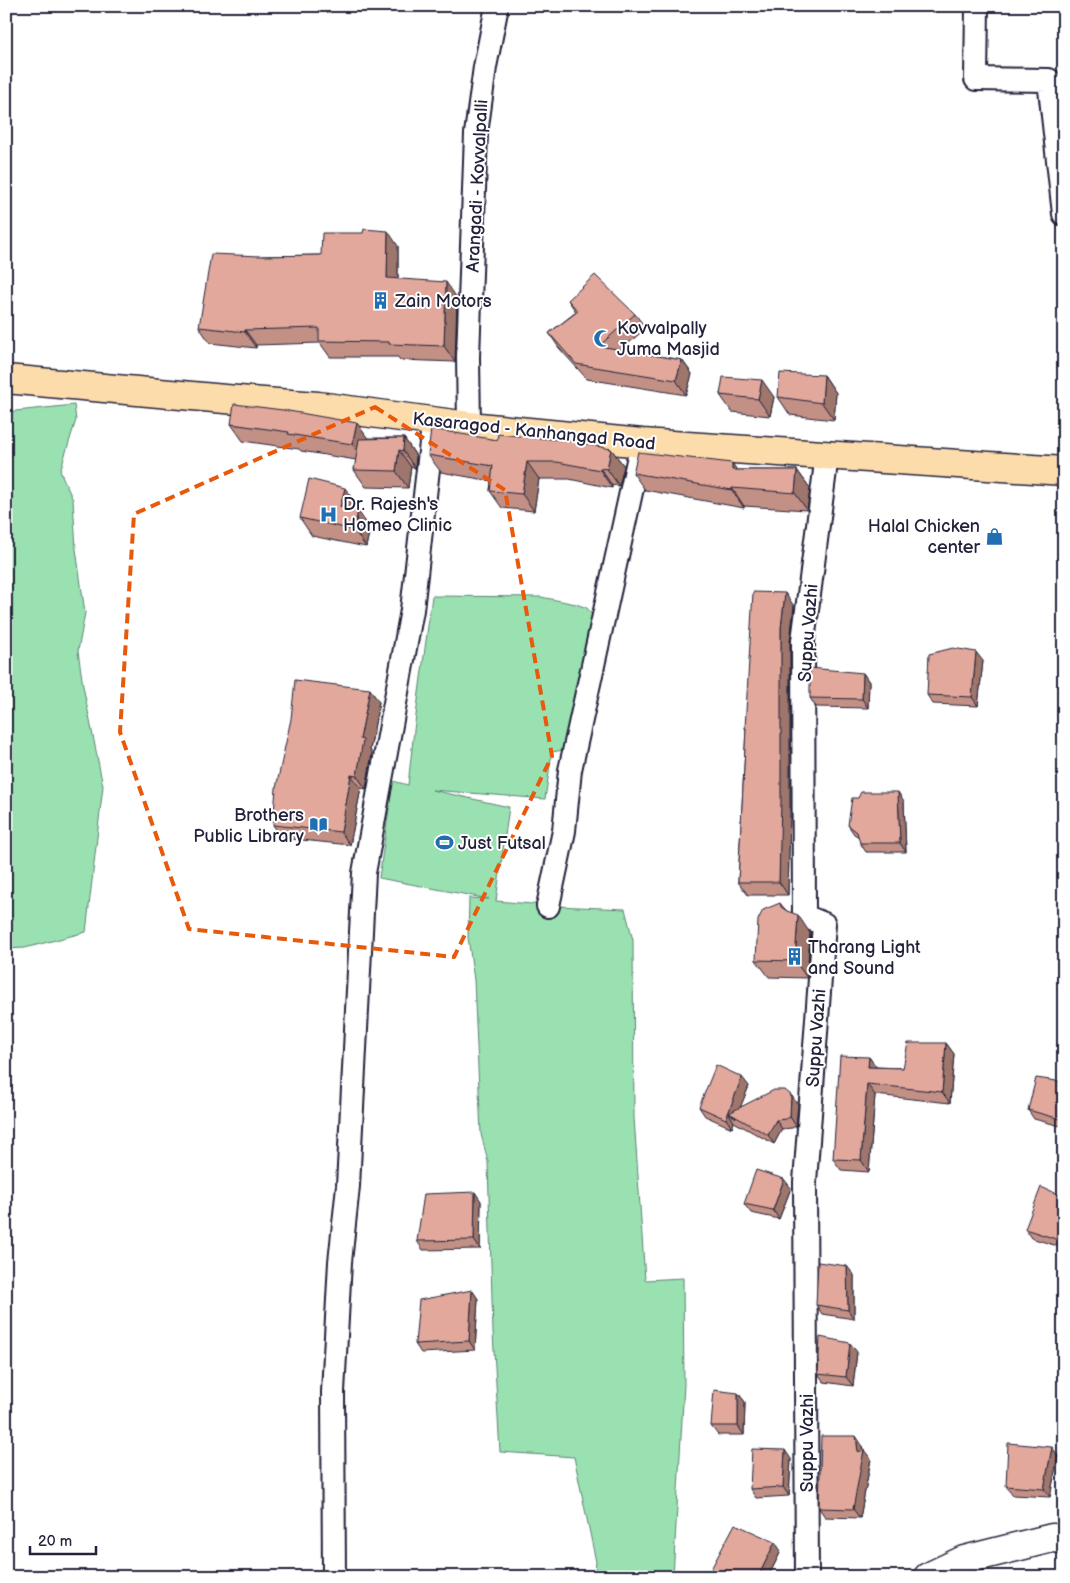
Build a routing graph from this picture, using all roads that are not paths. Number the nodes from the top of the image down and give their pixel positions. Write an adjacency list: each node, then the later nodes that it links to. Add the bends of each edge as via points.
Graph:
1 (497, 6): 6 (street, Arangadi - Kovvalpalli, via 476,134 468,358)
2 (977, 6): 3 (street, via 976,79 1049,80)
3 (1064, 214)
4 (6, 379): 5 (main road, Kasaragod - Kanhangad Road, via 318,406)
5 (433, 422): 6 (main road, Kasaragod - Kanhangad Road); 12 (street, via 412,610 364,873 348,1186 333,1392)
6 (469, 426): 7 (main road, Kasaragod - Kanhangad Road)
7 (642, 443): 8 (main road, Kasaragod - Kanhangad Road); 10 (street, via 570,770 564,831)
8 (827, 455): 9 (main road, Kasaragod - Kanhangad Road); 13 (street, Suppu Vazhi, via 803,641 804,916 824,924 805,1182)
9 (1064, 471)
10 (548, 906)
11 (1064, 1539): 14 (street, via 1052,1538 964,1560)
12 (334, 1577)
13 (808, 1577)
14 (928, 1577)

